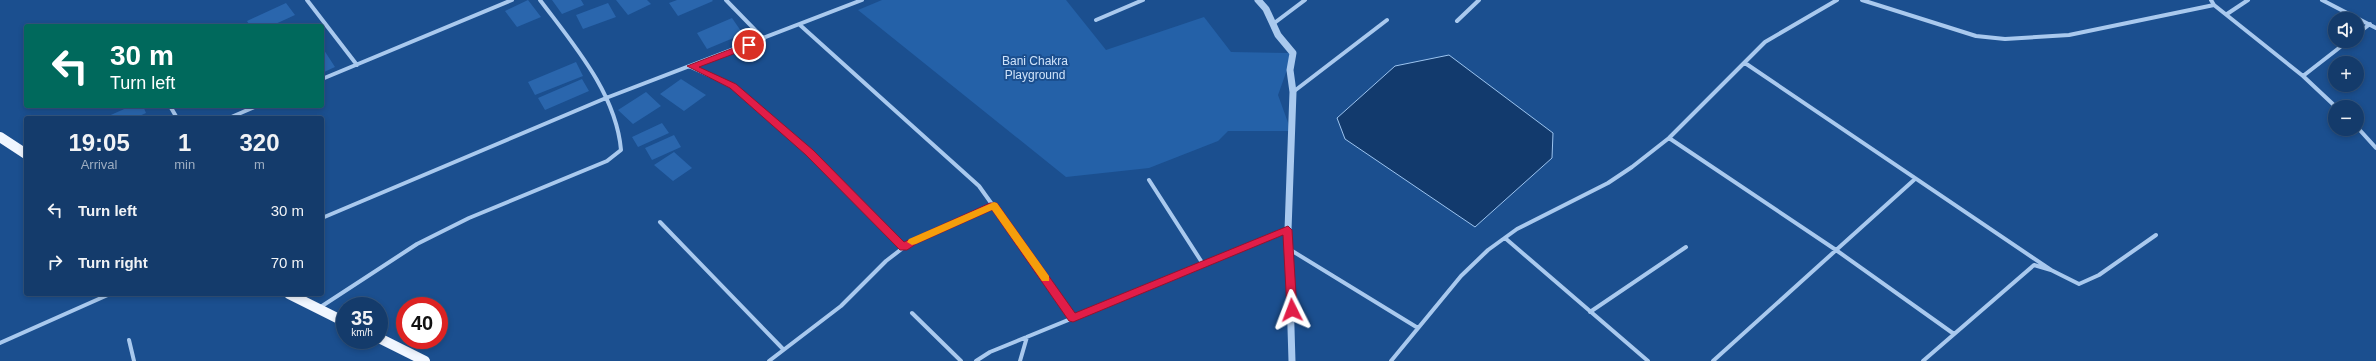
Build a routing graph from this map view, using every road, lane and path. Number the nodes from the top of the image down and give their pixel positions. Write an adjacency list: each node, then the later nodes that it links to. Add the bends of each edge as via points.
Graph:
1 (307, 0): 28 (street)
2 (512, 0): 28 (street)
3 (540, 0): 33 (street, via 586,64)
4 (726, 0): 25 (street)
5 (862, 0): 22 (street)
6 (1143, 0): 17 (street)
7 (1258, 0): 20 (street, via 1266,8)
8 (1305, 0): 20 (street)
9 (1479, 0): 19 (street)
10 (1837, 0): 27 (street, via 1765,42)
11 (1862, 0): 15 (street, via 1976,36 2005,39 2069,34)
12 (2211, 0): 15 (street)
13 (2248, 0): 16 (street)
14 (2322, 0): 21 (street)
15 (2214, 5): 16 (street)
16 (2227, 14): 30 (street)
17 (1096, 20)
18 (1387, 20): 32 (street)
19 (1457, 21)
20 (1273, 24): 32 (street, via 1278,35 1293,53 1290,70)
21 (2370, 24): 23 (street); 24 (street)
22 (800, 25): 25 (street); 44 (street, via 979,186)
23 (2376, 28)
24 (2364, 29)
25 (764, 39): 29 (street)
26 (2339, 48): 30 (street)
27 (1745, 63): 39 (street); 42 (street)
28 (357, 65): 31 (street)
29 (691, 66): 33 (street); 51 (street, via 733,86 810,152)
30 (2303, 76): 34 (street)
31 (324, 78)
32 (1294, 92): 47 (street)
33 (606, 98): 45 (street); 58 (street, via 622,140 621,150 615,156 469,218 417,244)
34 (2329, 100)
35 (252, 108): 36 (street)
36 (234, 116)
37 (2364, 135): 40 (street)
38 (0, 137): 41 (main road)
39 (1669, 138): 49 (street, via 1608,182 1517,229); 53 (street)
40 (2376, 148)
41 (24, 153)
42 (1915, 179): 53 (street); 55 (street)
43 (1148, 180): 54 (street)
44 (994, 205): 51 (street); 62 (street)
45 (324, 217)
46 (660, 222): 69 (street)
47 (1288, 230): 52 (street); 54 (street)
48 (2156, 235): 55 (street, via 2089,281 2079,284)
49 (1505, 238): 59 (street); 63 (street, via 1488,250 1461,276)
50 (1686, 247): 59 (street)
51 (904, 248): 69 (street, via 886,261 841,306)
52 (1288, 249): 63 (street); 76 (street)
53 (1836, 250): 64 (street); 79 (street)
54 (1203, 264): 62 (street)
55 (2051, 270): 64 (street, via 2034,265)
56 (106, 296): 68 (street)
57 (293, 296): 58 (main road)
58 (319, 309): 61 (main road)
59 (1590, 312): 78 (street)
60 (912, 314): 73 (street)
61 (336, 318)
62 (1073, 318): 65 (street)
63 (1418, 328): 77 (street)
64 (1954, 334): 80 (street)
65 (1027, 337): 74 (street, via 990,352); 75 (street)
66 (128, 340): 70 (street)
67 (388, 342): 71 (main road)
68 (0, 343)
69 (783, 348): 72 (street)
70 (134, 361)
71 (425, 361)
72 (769, 361)
73 (961, 361)
74 (976, 361)
75 (1020, 361)
76 (1292, 361)
77 (1391, 361)
78 (1648, 361)
79 (1713, 361)
80 (1924, 361)

